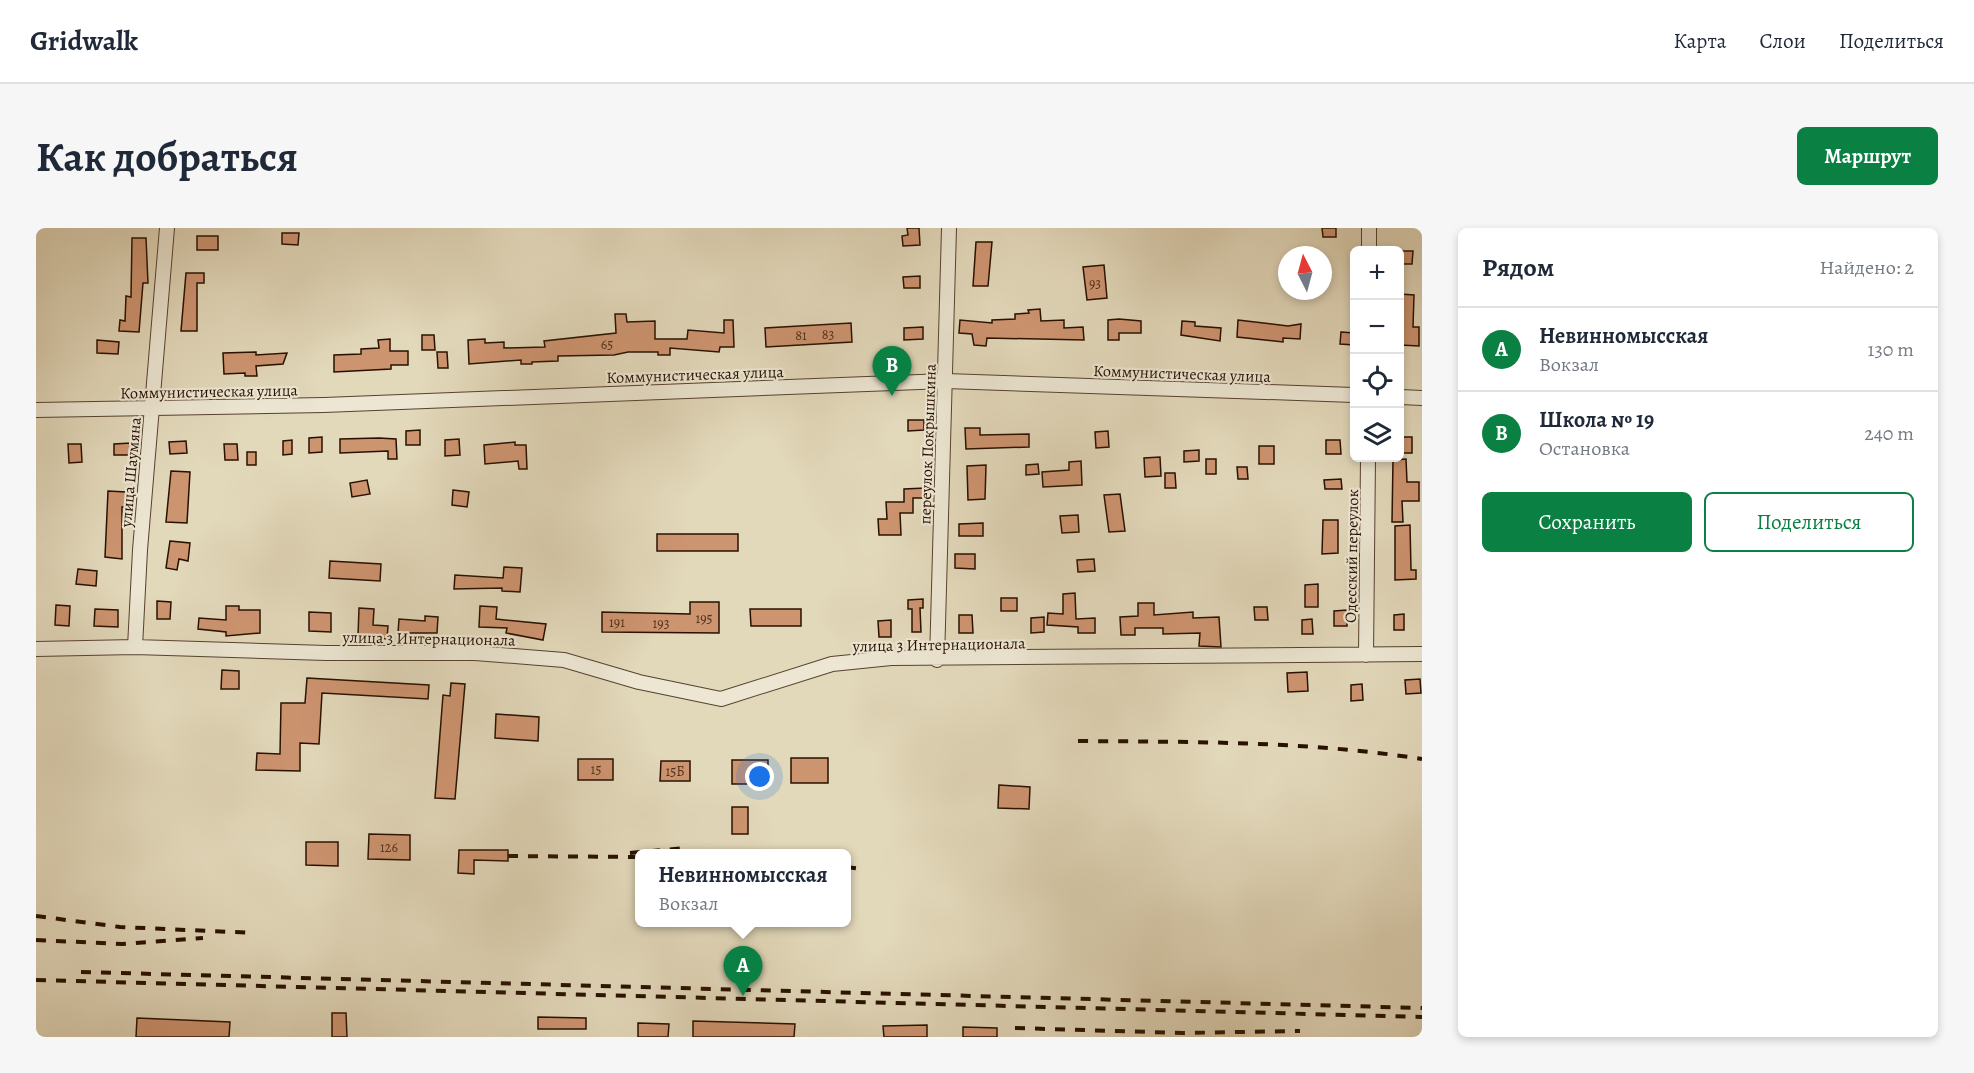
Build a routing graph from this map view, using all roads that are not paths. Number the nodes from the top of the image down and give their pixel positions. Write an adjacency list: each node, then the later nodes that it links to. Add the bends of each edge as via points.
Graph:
1 (167, 228): 9 (street, улица Шаумяна)
2 (949, 228): 5 (street, переулок Покрышкина)
3 (1369, 228): 4 (street)
4 (1369, 246)
5 (946, 381): 6 (street, Коммунистическая улица); 9 (street, Коммунистическая улица); 16 (street, переулок Покрышкина)
6 (1350, 395)
7 (1404, 397): 8 (street)
8 (1422, 398)
9 (153, 408): 10 (street, Коммунистическая улица); 12 (street, улица Шаумяна)
10 (36, 410)
11 (1368, 462): 15 (street, Одесский переулок)
12 (135, 647): 13 (street, улица 3 Интернационала); 16 (street, улица 3 Интернационала, via 326,653 461,652 564,660 639,682 721,699 832,664 891,658)
13 (36, 649)
14 (1422, 654): 15 (street, улица 3 Интернационала)
15 (1366, 655): 16 (street, улица 3 Интернационала)
16 (937, 660)

